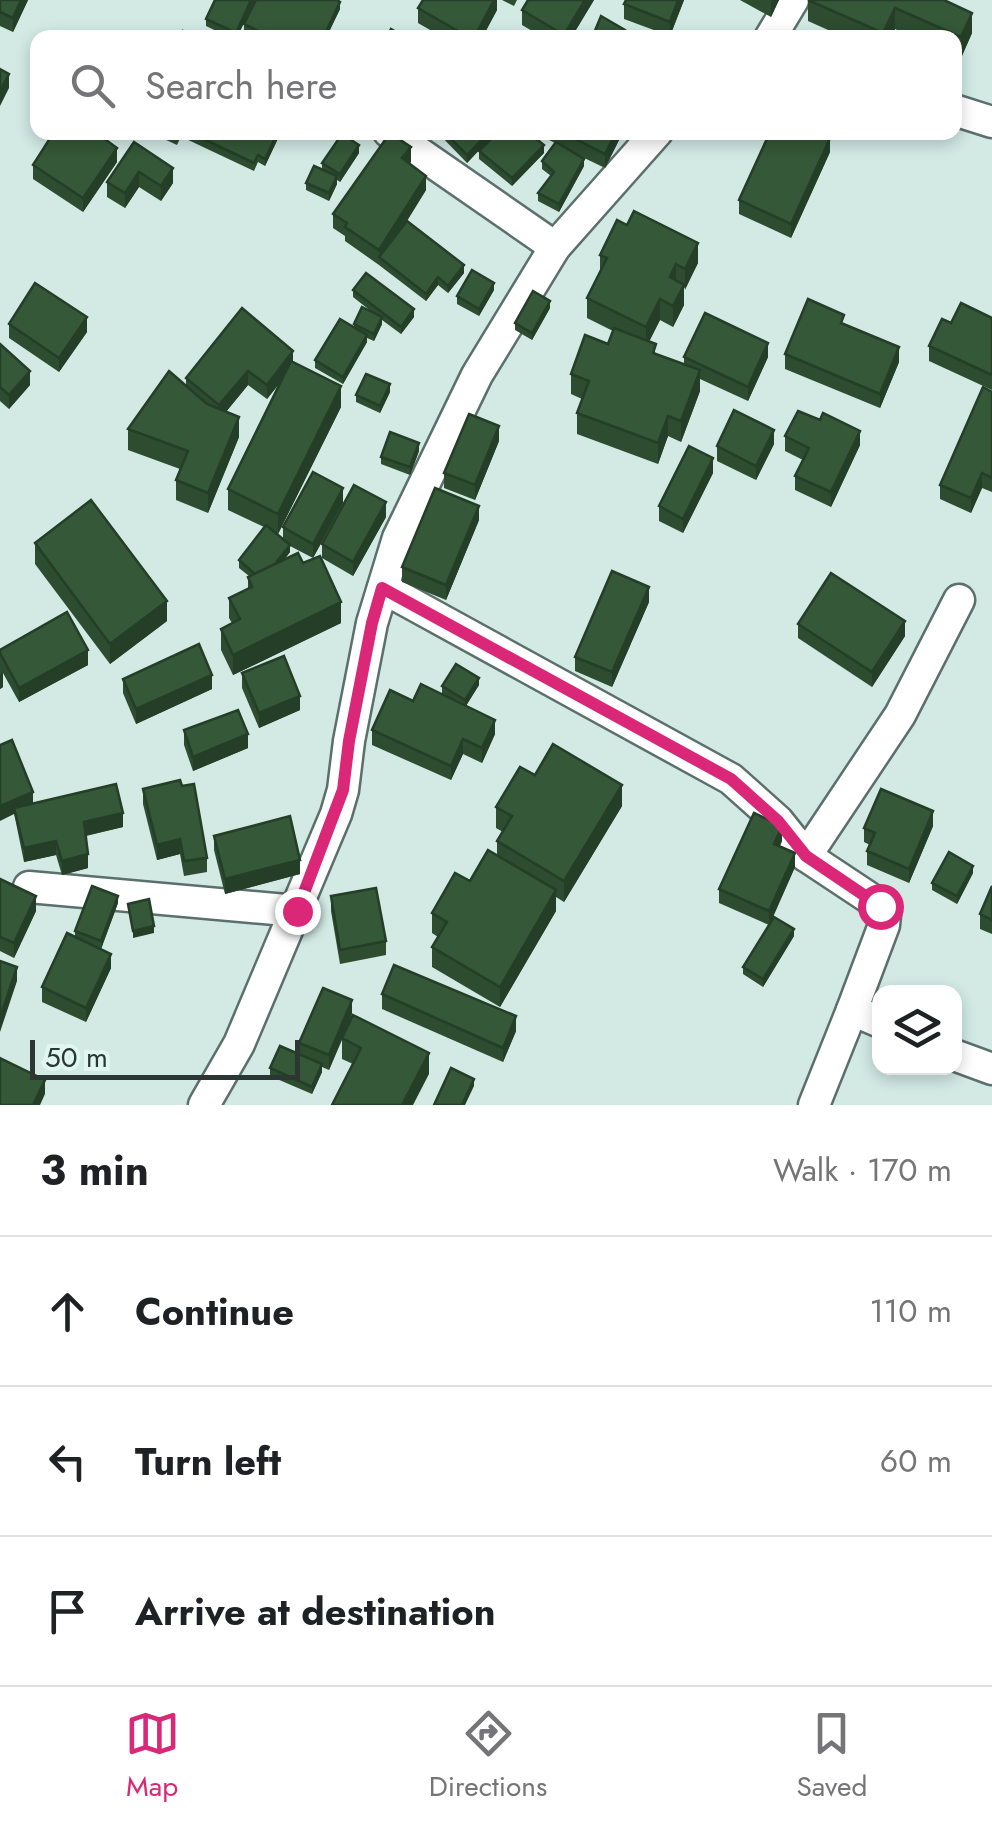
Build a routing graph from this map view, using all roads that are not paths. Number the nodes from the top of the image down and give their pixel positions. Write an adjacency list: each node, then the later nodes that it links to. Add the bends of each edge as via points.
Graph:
1 (793, 0): 2 (street)
2 (775, 30)
3 (962, 113): 4 (street)
4 (992, 122)
5 (401, 140): 7 (street)
6 (650, 140): 7 (street)
7 (555, 247): 8 (street, via 477,375 398,538)
8 (382, 588): 10 (street, via 731,779); 12 (street, via 343,790)
9 (959, 600): 10 (street, via 900,714)
10 (806, 856): 13 (street, via 885,914)
11 (29, 887): 12 (street)
12 (297, 911): 16 (street, via 239,1044)
13 (866, 1016): 17 (street)
14 (962, 1057): 15 (street)
15 (992, 1069)
16 (204, 1105)
17 (814, 1105)

